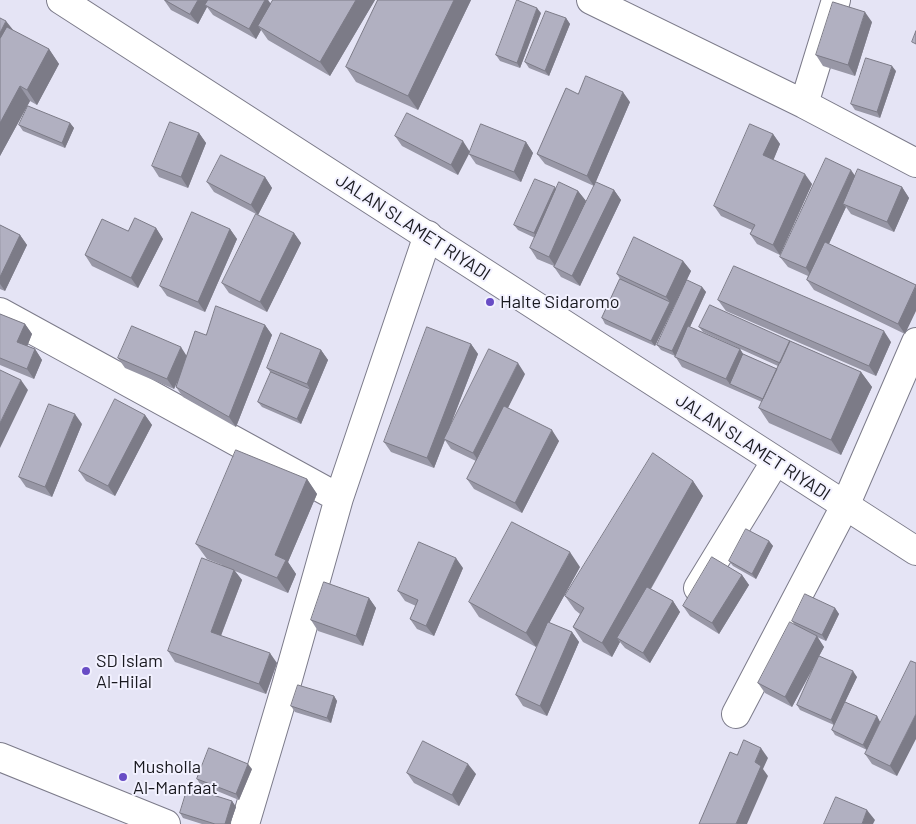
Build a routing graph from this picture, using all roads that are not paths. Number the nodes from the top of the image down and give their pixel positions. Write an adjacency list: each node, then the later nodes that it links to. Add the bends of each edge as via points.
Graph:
1 (61, 0): 6 (street, JALAN SLAMET RIYADI)
2 (591, 0): 4 (street)
3 (836, 0): 4 (street)
4 (804, 104): 5 (street)
5 (916, 163)
6 (428, 236): 9 (street, JALAN SLAMET RIYADI); 10 (street)
7 (0, 312): 10 (street)
8 (916, 342): 11 (street)
9 (775, 462): 11 (street, JALAN SLAMET RIYADI); 13 (street)
10 (339, 498): 17 (street)
11 (845, 506): 12 (street, JALAN SLAMET RIYADI); 14 (street)
12 (916, 551)
13 (698, 588)
14 (736, 714)
15 (0, 757): 16 (street)
16 (166, 824)
17 (245, 824)

